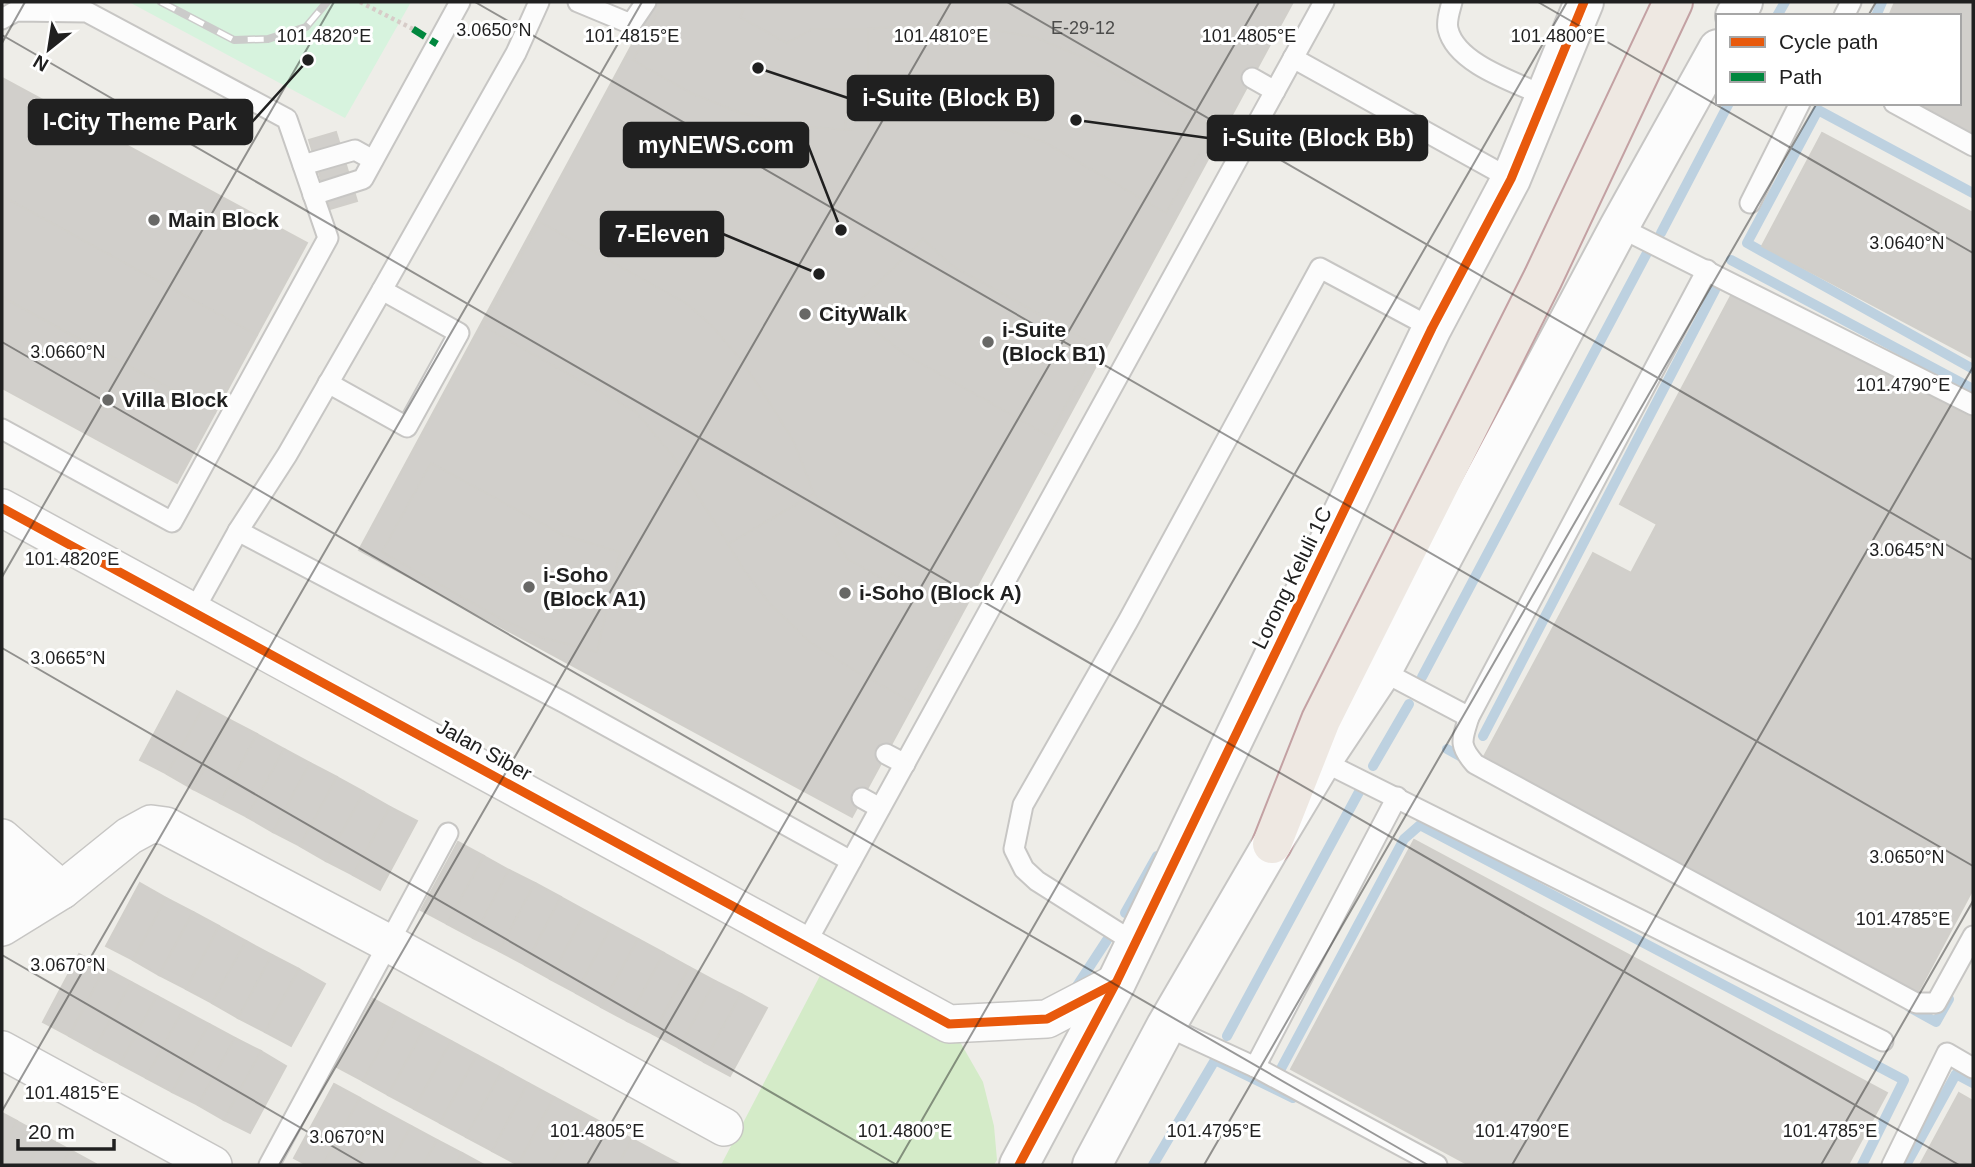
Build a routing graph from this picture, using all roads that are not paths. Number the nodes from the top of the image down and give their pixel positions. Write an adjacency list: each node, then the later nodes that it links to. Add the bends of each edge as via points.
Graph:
1 (460, 2): 18 (lane)
2 (539, 2): 25 (lane, via 516,53)
3 (578, 2): 4 (lane, via 631,24)
4 (646, 2)
5 (1324, 2): 10 (lane)
6 (1452, 2): 14 (lane, via 1447,26 1473,62)
7 (1584, 2): 14 (street, Lorong Keluli 1C)
8 (1673, 2): 43 (highway, via 1543,278 1321,720)
9 (2, 19): 19 (lane, via 16,11 87,12 287,119)
10 (1293, 58): 13 (lane); 20 (lane)
11 (1715, 60): 23 (street)
12 (1252, 78): 13 (lane)
13 (1275, 91): 37 (lane)
14 (1545, 96): 20 (street, Lorong Keluli 1C)
15 (1796, 105): 22 (lane)
16 (1898, 105): 17 (lane)
17 (1973, 146)
18 (373, 160): 19 (lane, via 355,150); 21 (lane, via 363,180)
19 (303, 165): 21 (lane)
20 (1511, 179): 26 (street, Lorong Keluli 1C)
21 (313, 195): 29 (lane, via 328,238 172,522)
22 (1750, 203)
23 (1619, 227): 24 (lane); 33 (street)
24 (1707, 270): 28 (lane); 34 (lane)
25 (382, 290): 27 (lane); 27 (lane, via 459,334 407,427)
26 (1432, 328): 50 (street, Lorong Keluli 1C); 50 (lane, via 1320,268 1023,805 1014,849 1024,869)
27 (328, 383): 31 (lane)
28 (1973, 405)
29 (2, 429)
30 (2, 508): 32 (street, Jalan Siber)
31 (238, 531): 32 (lane); 44 (lane)
32 (193, 612): 51 (street, Jalan Siber)
33 (1382, 671): 34 (lane); 36 (street)
34 (1469, 718): 48 (lane, via 1461,742 1475,764 1916,1003 1936,1003)
35 (886, 754): 37 (lane)
36 (1322, 761): 38 (lane); 43 (street)
37 (905, 764): 40 (lane)
38 (1397, 797): 54 (lane); 56 (lane)
39 (862, 798): 40 (lane)
40 (880, 808): 44 (lane)
41 (448, 832): 49 (lane)
42 (2, 838): 46 (street)
43 (1272, 844): 53 (street)
44 (851, 861): 51 (lane)
45 (2, 880): 47 (street)
46 (62, 890): 47 (street); 49 (street, via 129,836 151,824 166,826)
47 (15, 919)
48 (1973, 936)
49 (388, 943): 58 (street); 60 (lane)
50 (1135, 943): 52 (street, Lorong Keluli 1C)
51 (805, 945): 52 (street, Jalan Siber, via 949,1024 1048,1018)
52 (1115, 983): 61 (street, Lorong Keluli 1C)
53 (1166, 1026): 56 (lane); 62 (street)
54 (1883, 1041)
55 (2, 1051): 59 (street)
56 (1255, 1068): 63 (lane)
57 (1973, 1068): 64 (lane, via 1947,1053)
58 (724, 1127)
59 (213, 1165)
60 (269, 1165)
61 (1019, 1165)
62 (1092, 1165)
63 (1437, 1165)
64 (1892, 1165)

